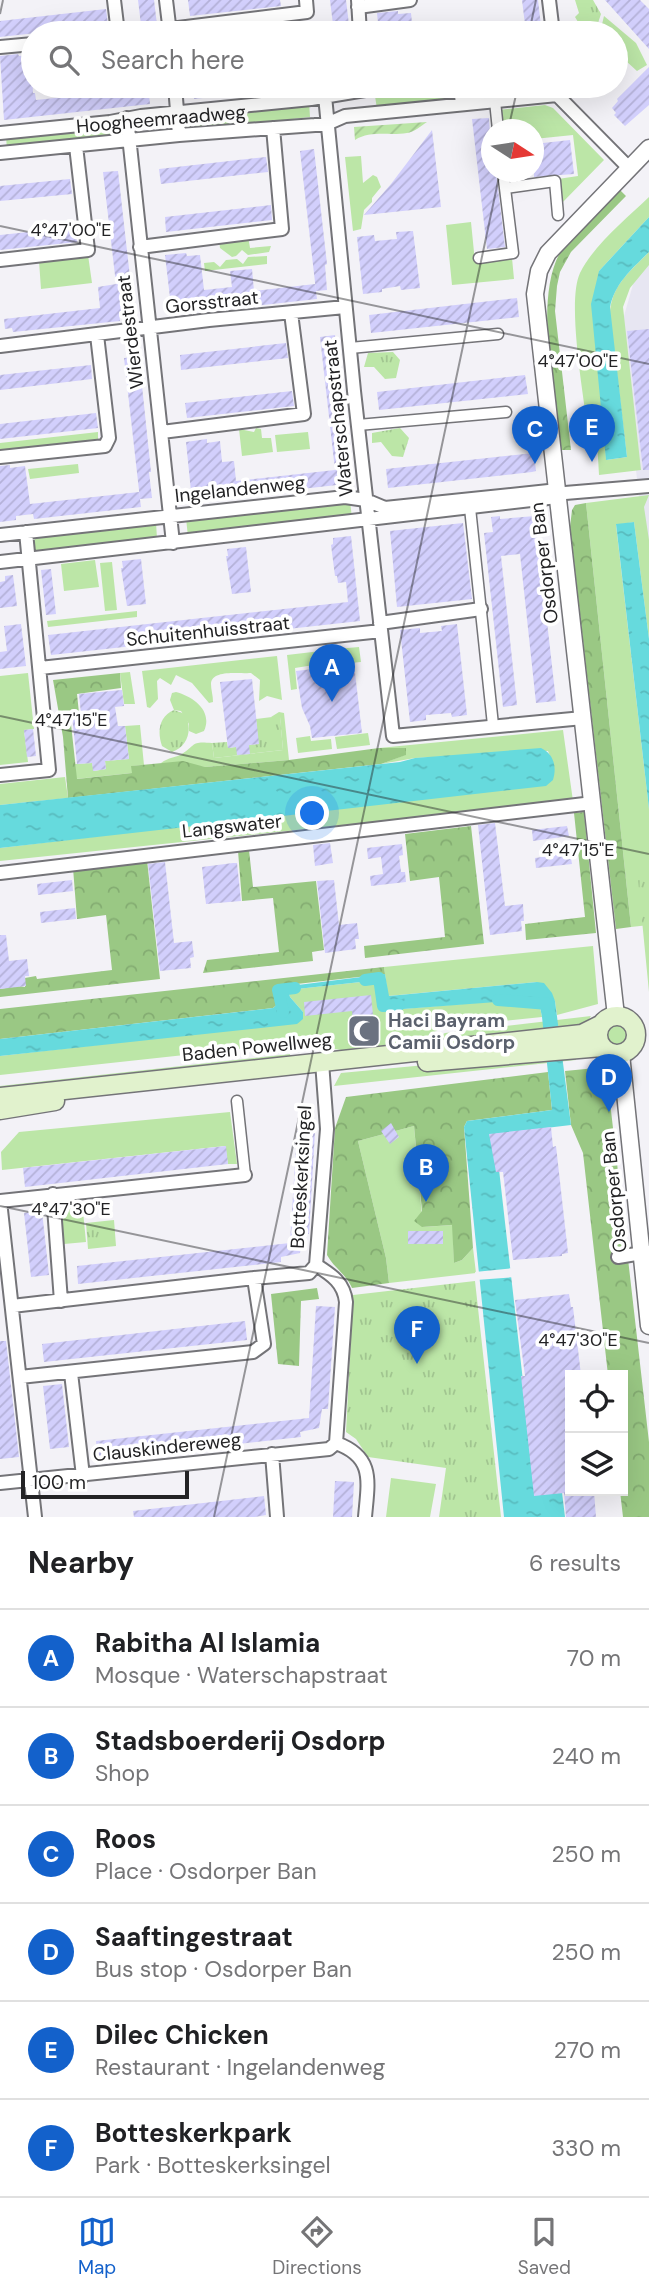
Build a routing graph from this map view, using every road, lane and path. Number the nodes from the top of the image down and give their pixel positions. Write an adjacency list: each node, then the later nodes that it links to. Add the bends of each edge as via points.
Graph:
1 (114, 0): 7 (street)
2 (166, 0): 8 (street)
3 (306, 0): 9 (street, via 307,12)
4 (410, 0): 6 (street)
5 (549, 0): 11 (street)
6 (358, 3): 10 (street)
7 (117, 21)
8 (169, 21)
9 (242, 21)
10 (359, 21)
11 (552, 21)
12 (21, 45): 13 (street)
13 (0, 47)
14 (175, 98): 23 (street)
15 (307, 98): 23 (street, Hoogheemraadweg)
16 (324, 98): 27 (street, Waterschapstraat)
17 (366, 98): 24 (street)
18 (461, 98): 22 (street)
19 (512, 98): 21 (street, Hoogheemraadweg)
20 (563, 98): 35 (street, Hoogheemraadweg)
21 (495, 101): 22 (street, Hoogheemraadweg); 26 (street)
22 (461, 104): 24 (street, Hoogheemraadweg)
23 (177, 113): 25 (street, Hoogheemraadweg); 30 (street)
24 (367, 113): 27 (street, Hoogheemraadweg)
25 (127, 118): 29 (street, Hoogheemraadweg); 31 (street, Wierdestraat)
26 (497, 119)
27 (329, 123): 28 (street, Hoogheemraadweg); 42 (street, Waterschapstraat)
28 (273, 128): 30 (street, Hoogheemraadweg); 39 (street, via 282,229)
29 (0, 133)
30 (179, 135): 31 (street, Hoogheemraadweg)
31 (128, 141): 32 (street, Hoogheemraadweg); 39 (street, Wierdestraat)
32 (76, 146): 34 (street, Hoogheemraadweg); 41 (street, via 88,250)
33 (649, 148): 35 (street, Osdorper Ban)
34 (0, 153)
35 (629, 168): 54 (street, Osdorper Ban, via 548,253 539,271 535,294)
36 (504, 182): 37 (street)
37 (505, 188): 38 (street, via 555,181); 40 (street, via 513,253)
38 (558, 215)
39 (140, 247): 44 (street, Wierdestraat)
40 (479, 257)
41 (0, 260)
42 (345, 307): 43 (street, Gorsstraat); 48 (street, Waterschapstraat)
43 (291, 313): 44 (street, Gorsstraat); 51 (street, via 304,414)
44 (149, 329): 46 (street, Gorsstraat); 51 (street, Wierdestraat)
45 (498, 334): 48 (street)
46 (97, 335): 47 (street, Gorsstraat); 52 (street, via 110,438 105,446)
47 (0, 346)
48 (350, 348): 50 (street, Waterschapstraat)
49 (506, 412): 50 (street)
50 (358, 425): 55 (street, Waterschapstraat)
51 (162, 432): 57 (street, Wierdestraat)
52 (0, 457)
53 (649, 486): 54 (street, Ingelandenweg)
54 (559, 493): 55 (street, Ingelandenweg, via 384,508); 56 (street, Ingelandenweg); 67 (street, Osdorper Ban)
55 (366, 500): 57 (street, Ingelandenweg, via 345,497); 58 (street, Waterschapstraat)
56 (470, 508): 58 (street, Ingelandenweg); 64 (street)
57 (170, 516): 59 (street, Ingelandenweg); 61 (street, Wierdestraat)
58 (368, 520): 61 (street, Ingelandenweg); 65 (street, Waterschapstraat)
59 (26, 532): 60 (street, Ingelandenweg); 62 (street)
60 (0, 535)
61 (173, 543): 62 (street, Ingelandenweg)
62 (33, 557): 63 (street, Ingelandenweg); 66 (street)
63 (0, 562)
64 (481, 610): 65 (street, Schuitenhuisstraat); 68 (street)
65 (380, 627): 66 (street, Schuitenhuisstraat); 68 (street, Waterschapstraat, via 393,736)
66 (40, 668): 69 (street, via 49,770)
67 (583, 718): 68 (street); 70 (street, Osdorper Ban)
68 (494, 725)
69 (0, 775)
70 (593, 803): 71 (street, Langswater); 72 (street, Osdorper Ban)
71 (0, 873)
72 (608, 1020): 73 (main road, via 626,1018); 74 (main road, Baden Powellweg); 75 (main road, via 597,1036)
73 (637, 1038): 75 (main road, via 607,1052); 84 (street, Osdorper Ban)
74 (571, 1042): 75 (main road, Baden Powellweg); 76 (main road, Baden Powellweg)
75 (602, 1047)
76 (323, 1067): 77 (main road, Baden Powellweg); 79 (main road, Baden Powellweg, via 115,1091); 86 (street, Botteskerksingel, via 327,1129)
77 (0, 1097)
78 (237, 1101): 80 (street)
79 (0, 1110)
80 (245, 1175): 82 (street)
81 (0, 1193): 83 (street)
82 (53, 1194): 83 (street); 88 (street)
83 (0, 1201): 89 (street)
84 (646, 1253): 85 (street); 90 (street, Osdorper Ban)
85 (618, 1257)
86 (316, 1265): 87 (street, via 309,1273); 93 (street, Botteskerksingel, via 345,1291)
87 (254, 1278): 88 (street); 91 (street, via 264,1344 253,1352)
88 (61, 1301): 89 (street)
89 (12, 1306): 92 (street)
90 (649, 1326)
91 (71, 1373): 92 (street); 95 (street)
92 (20, 1377): 96 (street)
93 (336, 1443): 94 (street, Clauskindereweg, via 330,1449); 100 (street, via 350,1448 366,1466)
94 (272, 1454): 95 (street, Clauskindereweg); 99 (street)
95 (83, 1476): 96 (street, Clauskindereweg)
96 (31, 1479): 97 (street, Clauskindereweg); 98 (street)
97 (0, 1483)
98 (35, 1517)
99 (277, 1517)
100 (365, 1517)

